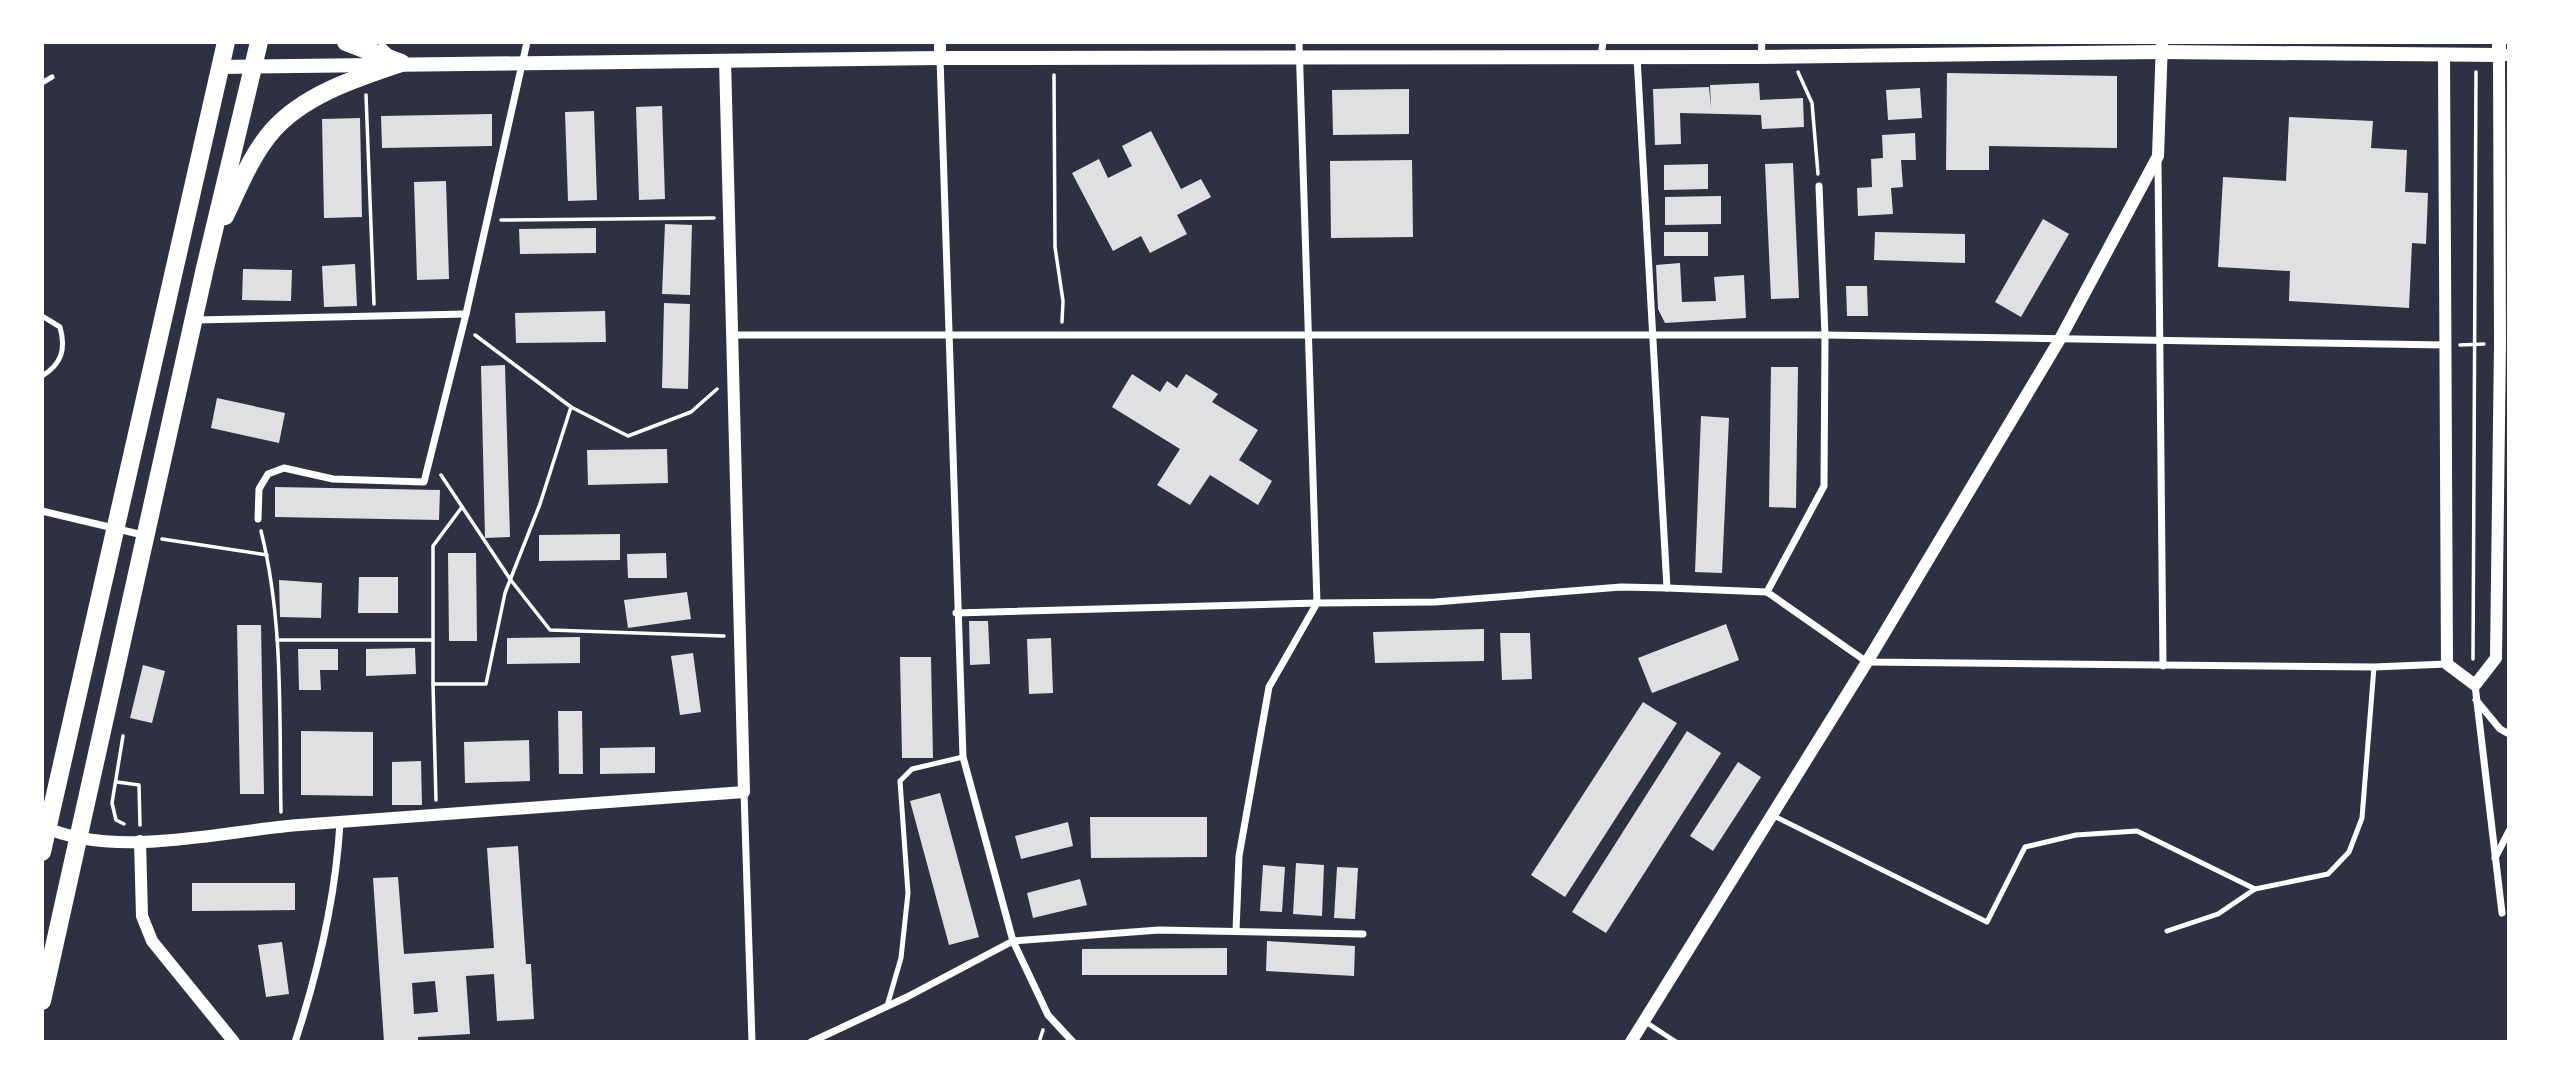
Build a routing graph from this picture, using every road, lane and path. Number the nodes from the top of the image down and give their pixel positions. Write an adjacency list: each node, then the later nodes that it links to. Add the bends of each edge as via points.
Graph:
1 (226, 42): 22 (main road)
2 (259, 42): 23 (main road)
3 (346, 42): 20 (main road)
4 (380, 42): 20 (lane)
5 (527, 42): 21 (street)
6 (940, 42): 17 (street)
7 (1299, 42): 15 (street)
8 (2162, 47): 11 (main road); 14 (main road); 27 (street)
9 (1602, 49): 15 (main road); 16 (main road)
10 (1762, 49): 14 (main road); 16 (main road)
11 (2444, 49): 13 (main road); 46 (street)
12 (2502, 51): 13 (main road); 45 (street)
13 (2477, 55): 47 (path)
14 (1791, 56): 28 (path, via 1812,103)
15 (1300, 57): 18 (main road); 37 (street)
16 (1637, 57): 41 (street)
17 (940, 58): 18 (main road); 19 (main road); 39 (street)
18 (1054, 58): 40 (path, via 1055,247 1063,301)
19 (725, 60): 21 (main road); 29 (street)
20 (401, 63): 21 (main road); 23 (main road); 24 (main road)
21 (522, 64): 30 (street)
22 (220, 67): 23 (main road); 55 (main road)
23 (253, 68): 31 (main road)
24 (365, 76): 31 (main road, via 339,85 273,130 251,160); 34 (path)
25 (52, 77): 26 (lane)
26 (42, 83)
27 (2158, 156): 43 (street); 44 (street)
28 (1819, 186): 42 (street)
29 (730, 218): 30 (path); 38 (street)
30 (487, 220): 32 (street)
31 (205, 268): 35 (main road)
32 (467, 314): 34 (street); 36 (street)
33 (42, 316): 49 (lane, via 60,327 64,342 60,361)
34 (374, 316): 35 (street)
35 (194, 320): 56 (main road)
36 (463, 327): 50 (path); 51 (street)
37 (1307, 334): 40 (street); 41 (street); 62 (street)
38 (734, 335): 39 (street); 48 (street)
39 (949, 335): 40 (street); 63 (street)
40 (1062, 335)
41 (1653, 335): 42 (street); 60 (street)
42 (1825, 335): 43 (street); 61 (street, via 1824,486)
43 (2060, 339): 44 (street); 67 (street)
44 (2157, 341): 46 (street); 69 (street)
45 (2505, 344): 47 (path); 72 (street, via 2496,658)
46 (2446, 345): 47 (path); 68 (street)
47 (2473, 345): 72 (path)
48 (734, 373): 50 (path, via 691,412 628,436); 64 (street)
49 (42, 376)
50 (571, 407): 59 (path)
51 (430, 459): 52 (path); 54 (street, via 424,482 333,479 284,468 268,474 258,489)
52 (462, 506): 59 (path); 66 (path, via 433,546)
53 (42, 511): 55 (street)
54 (258, 519): 58 (path)
55 (115, 529): 56 (street); 83 (main road)
56 (147, 536): 85 (main road)
57 (159, 552): 58 (path, via 160,539)
58 (267, 555): 65 (path)
59 (510, 579): 64 (path, via 550,629); 71 (path, via 486,684)
60 (1667, 588): 61 (street); 62 (street, via 1621,587 1435,602)
61 (1767, 592): 67 (street)
62 (1317, 603): 63 (street); 91 (street, via 1269,687 1239,856)
63 (956, 613): 75 (street)
64 (740, 637): 77 (street)
65 (277, 640): 66 (path); 81 (path)
66 (433, 640): 71 (path)
67 (1867, 662): 69 (street); 79 (street)
68 (2447, 664): 70 (street); 72 (street)
69 (2163, 666): 70 (street)
70 (2374, 667): 89 (lane, via 2362,818 2349,852 2328,874)
71 (433, 684): 78 (path)
72 (2475, 691): 74 (street, via 2500,730); 88 (street)
73 (124, 731): 82 (path, via 113,813 116,820)
74 (2509, 734)
75 (963, 757): 94 (street); 96 (lane, via 912,769 900,781 908,893 901,958)
76 (125, 783): 82 (path, via 139,785)
77 (744, 792): 78 (street); 100 (street)
78 (437, 815): 80 (street)
79 (1772, 815): 89 (lane, via 1987,922 2025,847 2076,835 2137,831); 97 (street)
80 (340, 822): 81 (street); 99 (street, via 312,991)
81 (282, 826): 86 (street)
82 (140, 827): 86 (path)
83 (45, 828): 85 (street); 87 (main road)
84 (2509, 831): 88 (street)
85 (80, 837): 86 (street); 95 (main road)
86 (140, 841): 98 (street, via 142,916 152,941)
87 (42, 852)
88 (2495, 858): 90 (street)
89 (2255, 889): 92 (lane, via 2218,914)
90 (2502, 913)
91 (1236, 931): 93 (street); 94 (street, via 1111,932)
92 (2167, 931)
93 (1363, 934)
94 (1013, 941): 96 (street); 102 (street, via 1048,1015)
95 (42, 1001)
96 (887, 1006): 101 (street)
97 (1644, 1021): 103 (street); 104 (lane)
98 (234, 1042)
99 (295, 1042)
100 (752, 1042)
101 (811, 1042)
102 (1073, 1042)
103 (1631, 1042)
104 (1676, 1042)

